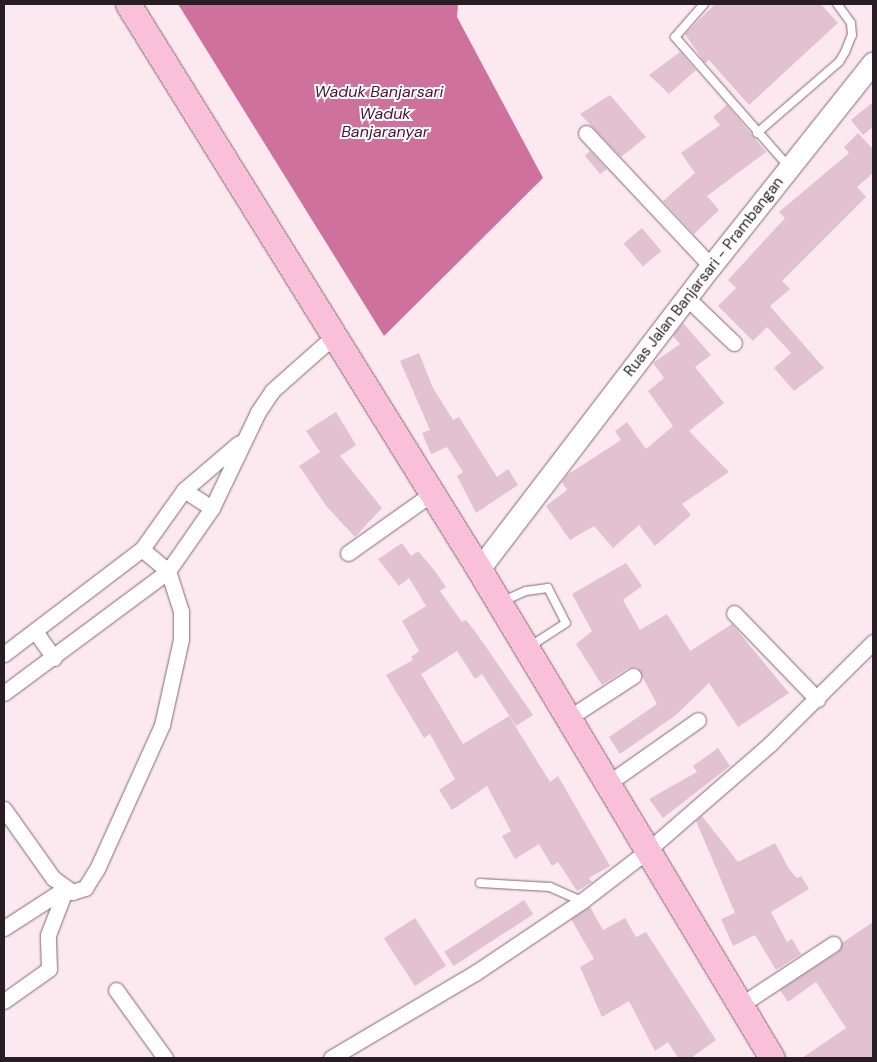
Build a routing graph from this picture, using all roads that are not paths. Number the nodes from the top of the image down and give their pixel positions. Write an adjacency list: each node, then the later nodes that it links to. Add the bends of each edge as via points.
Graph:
1 (128, 4): 10 (highway)
2 (704, 4): 6 (lane, via 677,30 675,37)
3 (837, 4): 6 (lane, via 851,23 852,35 839,62)
4 (873, 62): 7 (main road, Ruas Jalan Banjarsari - Prambangan)
5 (586, 133): 8 (street)
6 (757, 133): 7 (lane)
7 (789, 167): 8 (main road, Ruas Jalan Banjarsari - Prambangan)
8 (711, 266): 9 (main road, Ruas Jalan Banjarsari - Prambangan)
9 (687, 298): 11 (street); 18 (main road, Ruas Jalan Banjarsari - Prambangan)
10 (329, 342): 12 (street, via 272,392); 14 (highway)
11 (734, 343)
12 (244, 439): 13 (street); 15 (street)
13 (184, 490): 15 (street); 16 (street)
14 (431, 494): 17 (street); 18 (highway)
15 (212, 508): 19 (street)
16 (142, 549): 19 (street); 22 (street)
17 (348, 553)
18 (479, 569): 20 (highway)
19 (168, 571): 26 (street); 36 (street, via 181,612 181,639 162,725 97,869 85,888 78,892)
20 (507, 600): 24 (highway); 24 (lane, via 526,591 548,588 566,620 552,634)
21 (734, 614): 29 (street)
22 (35, 631): 25 (street); 26 (street)
23 (873, 642): 29 (street)
24 (532, 645): 30 (highway)
25 (4, 654)
26 (54, 658): 28 (street)
27 (633, 676): 30 (street)
28 (4, 693)
29 (817, 699): 34 (street, via 709,800)
30 (567, 719): 32 (highway)
31 (698, 720): 32 (street)
32 (608, 784): 34 (highway)
33 (4, 813): 36 (street, via 33,854)
34 (647, 851): 37 (street); 42 (highway)
35 (480, 883): 37 (lane, via 550,887)
36 (66, 888): 38 (street); 41 (street, via 48,935 49,969)
37 (582, 901): 44 (street, via 475,973)
38 (4, 928)
39 (833, 944): 42 (street)
40 (116, 990): 43 (street)
41 (4, 1001)
42 (739, 1006): 45 (highway)
43 (165, 1058)
44 (331, 1058)
45 (772, 1058)

